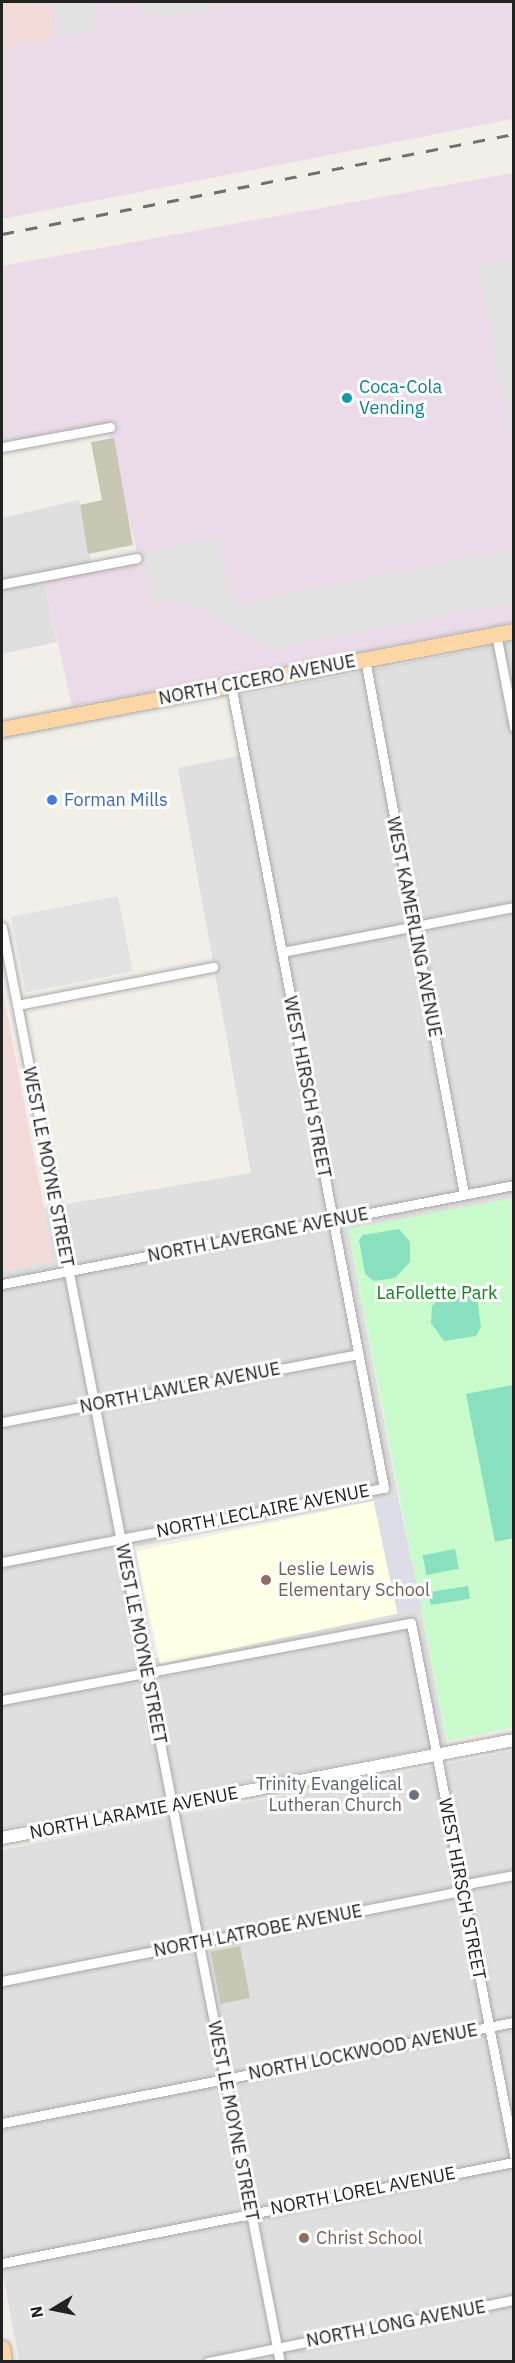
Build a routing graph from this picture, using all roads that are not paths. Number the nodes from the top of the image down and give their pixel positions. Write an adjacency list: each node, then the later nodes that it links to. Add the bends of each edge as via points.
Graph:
1 (111, 427): 2 (street)
2 (2, 447)
3 (137, 558): 4 (street)
4 (2, 584)
5 (513, 631): 6 (main road, NORTH CICERO AVENUE)
6 (496, 634): 7 (main road, NORTH CICERO AVENUE); 9 (street)
7 (365, 659): 8 (main road, NORTH CICERO AVENUE); 12 (street, WEST KAMERLING AVENUE)
8 (231, 685): 10 (main road, NORTH CICERO AVENUE); 14 (street, WEST HIRSCH STREET)
9 (513, 727)
10 (2, 729)
11 (513, 907): 12 (street)
12 (414, 926): 14 (street); 18 (street, WEST KAMERLING AVENUE)
13 (2, 927): 16 (street, WEST LE MOYNE STREET)
14 (282, 952): 19 (street, WEST HIRSCH STREET)
15 (213, 967): 16 (street)
16 (17, 1005): 20 (street, WEST LE MOYNE STREET)
17 (513, 1185): 18 (street, NORTH LAVERGNE AVENUE)
18 (464, 1194): 19 (street, NORTH LAVERGNE AVENUE)
19 (333, 1220): 20 (street, NORTH LAVERGNE AVENUE); 22 (street, WEST HIRSCH STREET)
20 (68, 1271): 21 (street, NORTH LAVERGNE AVENUE); 23 (street, WEST LE MOYNE STREET)
21 (2, 1284)
22 (358, 1354): 23 (street, NORTH LAWLER AVENUE); 25 (street, WEST HIRSCH STREET)
23 (94, 1405): 24 (street, NORTH LAWLER AVENUE); 26 (street, WEST LE MOYNE STREET)
24 (2, 1422)
25 (384, 1488): 26 (street, NORTH LECLAIRE AVENUE)
26 (120, 1539): 27 (street, NORTH LECLAIRE AVENUE); 28 (street, WEST LE MOYNE STREET)
27 (2, 1562)
28 (146, 1673): 29 (street); 31 (street, WEST HIRSCH STREET, via 411,1623); 32 (street, WEST LE MOYNE STREET)
29 (2, 1700)
30 (513, 1740): 31 (street, NORTH LARAMIE AVENUE)
31 (436, 1755): 32 (street, NORTH LARAMIE AVENUE); 35 (street, WEST HIRSCH STREET)
32 (172, 1806): 33 (street, NORTH LARAMIE AVENUE); 36 (street, WEST LE MOYNE STREET)
33 (2, 1838)
34 (513, 1875): 35 (street, NORTH LATROBE AVENUE)
35 (462, 1888): 36 (street, NORTH LATROBE AVENUE); 39 (street, WEST HIRSCH STREET)
36 (199, 1943): 37 (street, NORTH LATROBE AVENUE); 40 (street, WEST LE MOYNE STREET)
37 (2, 1981)
38 (513, 2022): 39 (street, NORTH LOCKWOOD AVENUE)
39 (489, 2027): 40 (street, NORTH LOCKWOOD AVENUE); 42 (street, WEST HIRSCH STREET)
40 (225, 2079): 41 (street, NORTH LOCKWOOD AVENUE); 44 (street, WEST LE MOYNE STREET)
41 (2, 2123)
42 (513, 2155)
43 (513, 2162): 44 (street, NORTH LOREL AVENUE)
44 (251, 2213): 45 (street, NORTH LOREL AVENUE); 48 (street, WEST LE MOYNE STREET)
45 (2, 2263)
46 (513, 2300): 48 (street, NORTH LONG AVENUE)
47 (2, 2348): 49 (main road)
48 (277, 2348): 50 (street, NORTH LONG AVENUE); 51 (street, WEST LE MOYNE STREET)
49 (3, 2361)
50 (208, 2361)
51 (279, 2361)

